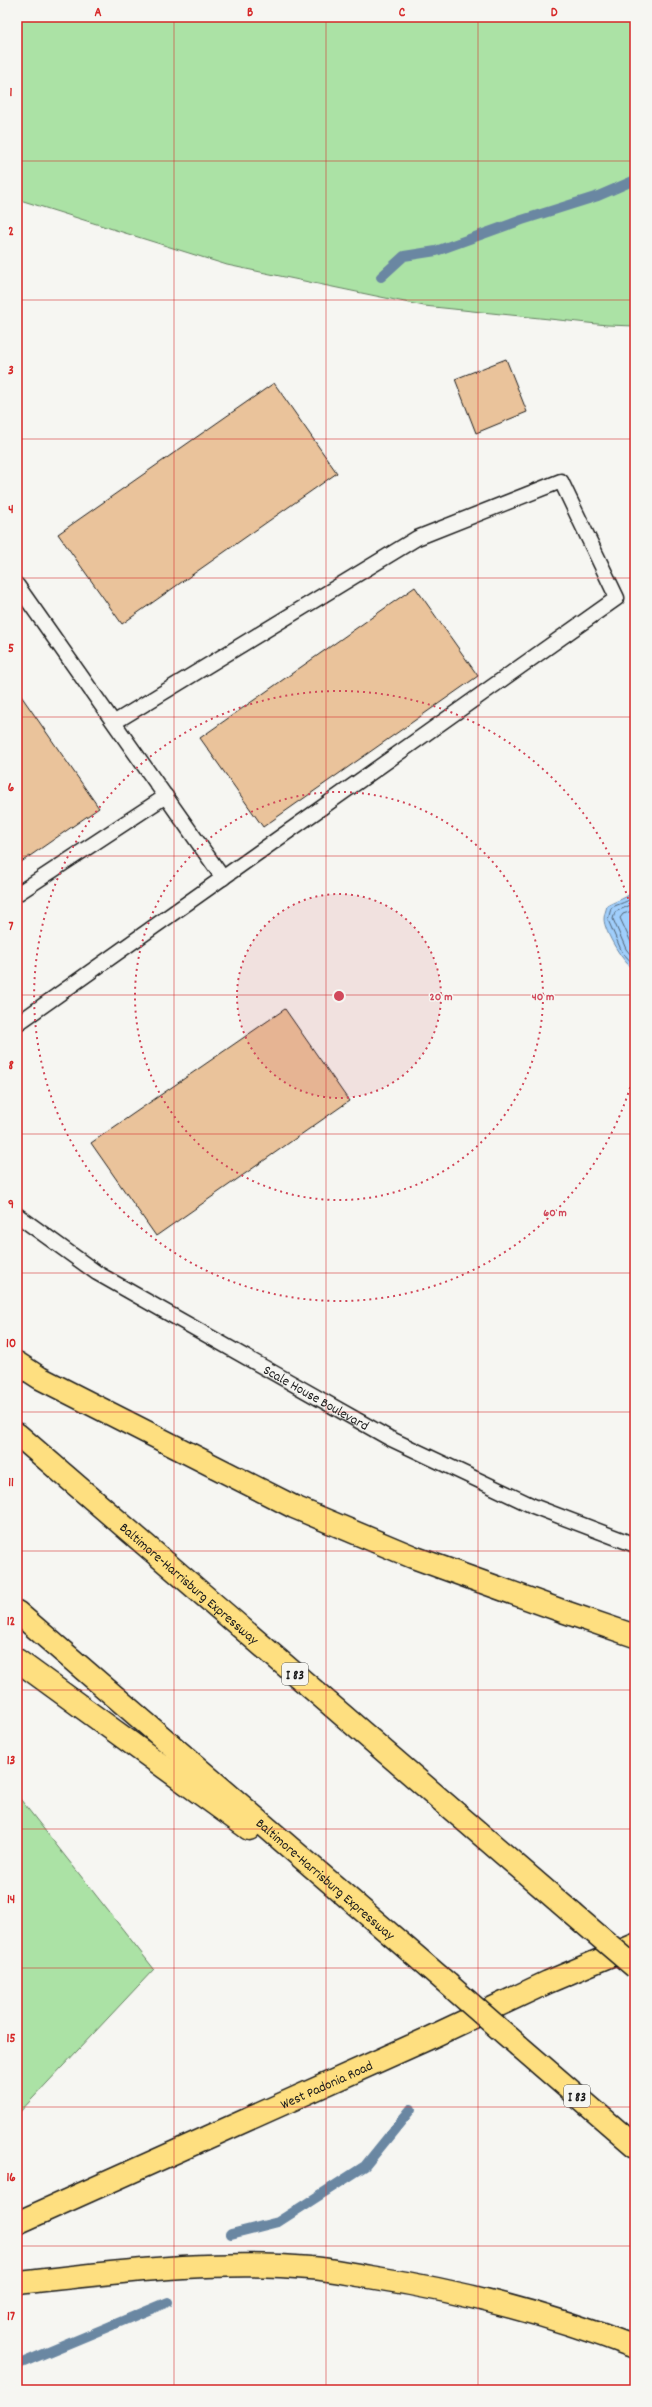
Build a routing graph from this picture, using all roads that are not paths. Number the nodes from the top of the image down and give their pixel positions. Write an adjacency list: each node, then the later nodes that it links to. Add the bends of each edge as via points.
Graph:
1 (17, 585): 2 (lane)
2 (116, 722): 3 (lane); 4 (lane, via 417,538 561,481 617,598)
3 (166, 796): 4 (lane); 5 (lane)
4 (223, 878): 6 (lane)
5 (17, 894)
6 (17, 1024)
7 (17, 1215): 10 (lane, Scale House Boulevard, via 97,1273 389,1438 533,1506)
8 (17, 1363): 12 (main road, via 40,1378 294,1507 413,1557)
9 (17, 1434): 16 (main road, Baltimore-Harrisburg Expressway / I 83, bridge)
10 (635, 1545)
11 (17, 1612): 14 (main road, Baltimore-Harrisburg Expressway / I 83)
12 (635, 1636)
13 (17, 1660): 14 (main road)
14 (374, 1919): 17 (main road, Baltimore-Harrisburg Expressway / I 83, bridge)
15 (635, 1945): 18 (main road, West Padonia Road)
16 (635, 1968)
17 (635, 2146)
18 (17, 2223)
19 (17, 2283): 20 (main road, via 136,2271 234,2266 310,2268 417,2284 523,2308)
20 (635, 2347)

